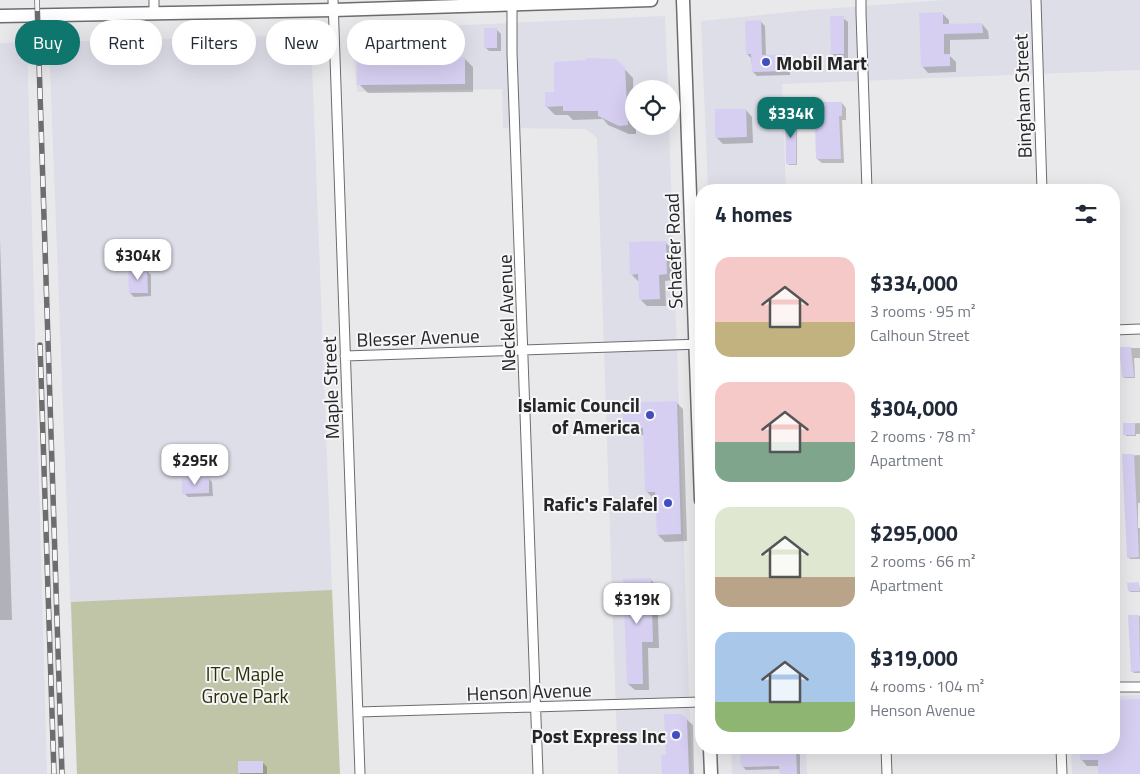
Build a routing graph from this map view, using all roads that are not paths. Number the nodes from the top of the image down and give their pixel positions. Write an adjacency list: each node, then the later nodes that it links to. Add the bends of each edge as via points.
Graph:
1 (154, 0): 8 (street)
2 (652, 0): 6 (main road)
3 (684, 0): 12 (main road, Schaefer Road)
4 (861, 0): 10 (street)
5 (1036, 0): 11 (street, Bingham Street)
6 (512, 2): 7 (main road); 16 (street, Neckel Avenue)
7 (333, 5): 8 (main road); 17 (street, Maple Street)
8 (154, 14): 9 (main road)
9 (0, 16)
10 (867, 184)
11 (1042, 184)
12 (695, 270)
13 (1140, 329): 14 (street)
14 (1120, 330)
15 (695, 344): 16 (street, Blesser Avenue)
16 (524, 350): 17 (street, Blesser Avenue); 21 (street, Neckel Avenue)
17 (345, 356): 22 (street, Maple Street)
18 (1120, 687): 19 (street)
19 (1140, 687)
20 (695, 702): 21 (street, Henson Avenue)
21 (536, 707): 22 (street, Henson Avenue); 27 (street, Neckel Avenue)
22 (358, 712): 26 (street, Maple Street)
23 (710, 754): 28 (main road)
24 (886, 754): 29 (street)
25 (1062, 754): 30 (street)
26 (360, 774)
27 (538, 774)
28 (711, 774)
29 (887, 774)
30 (1062, 774)

